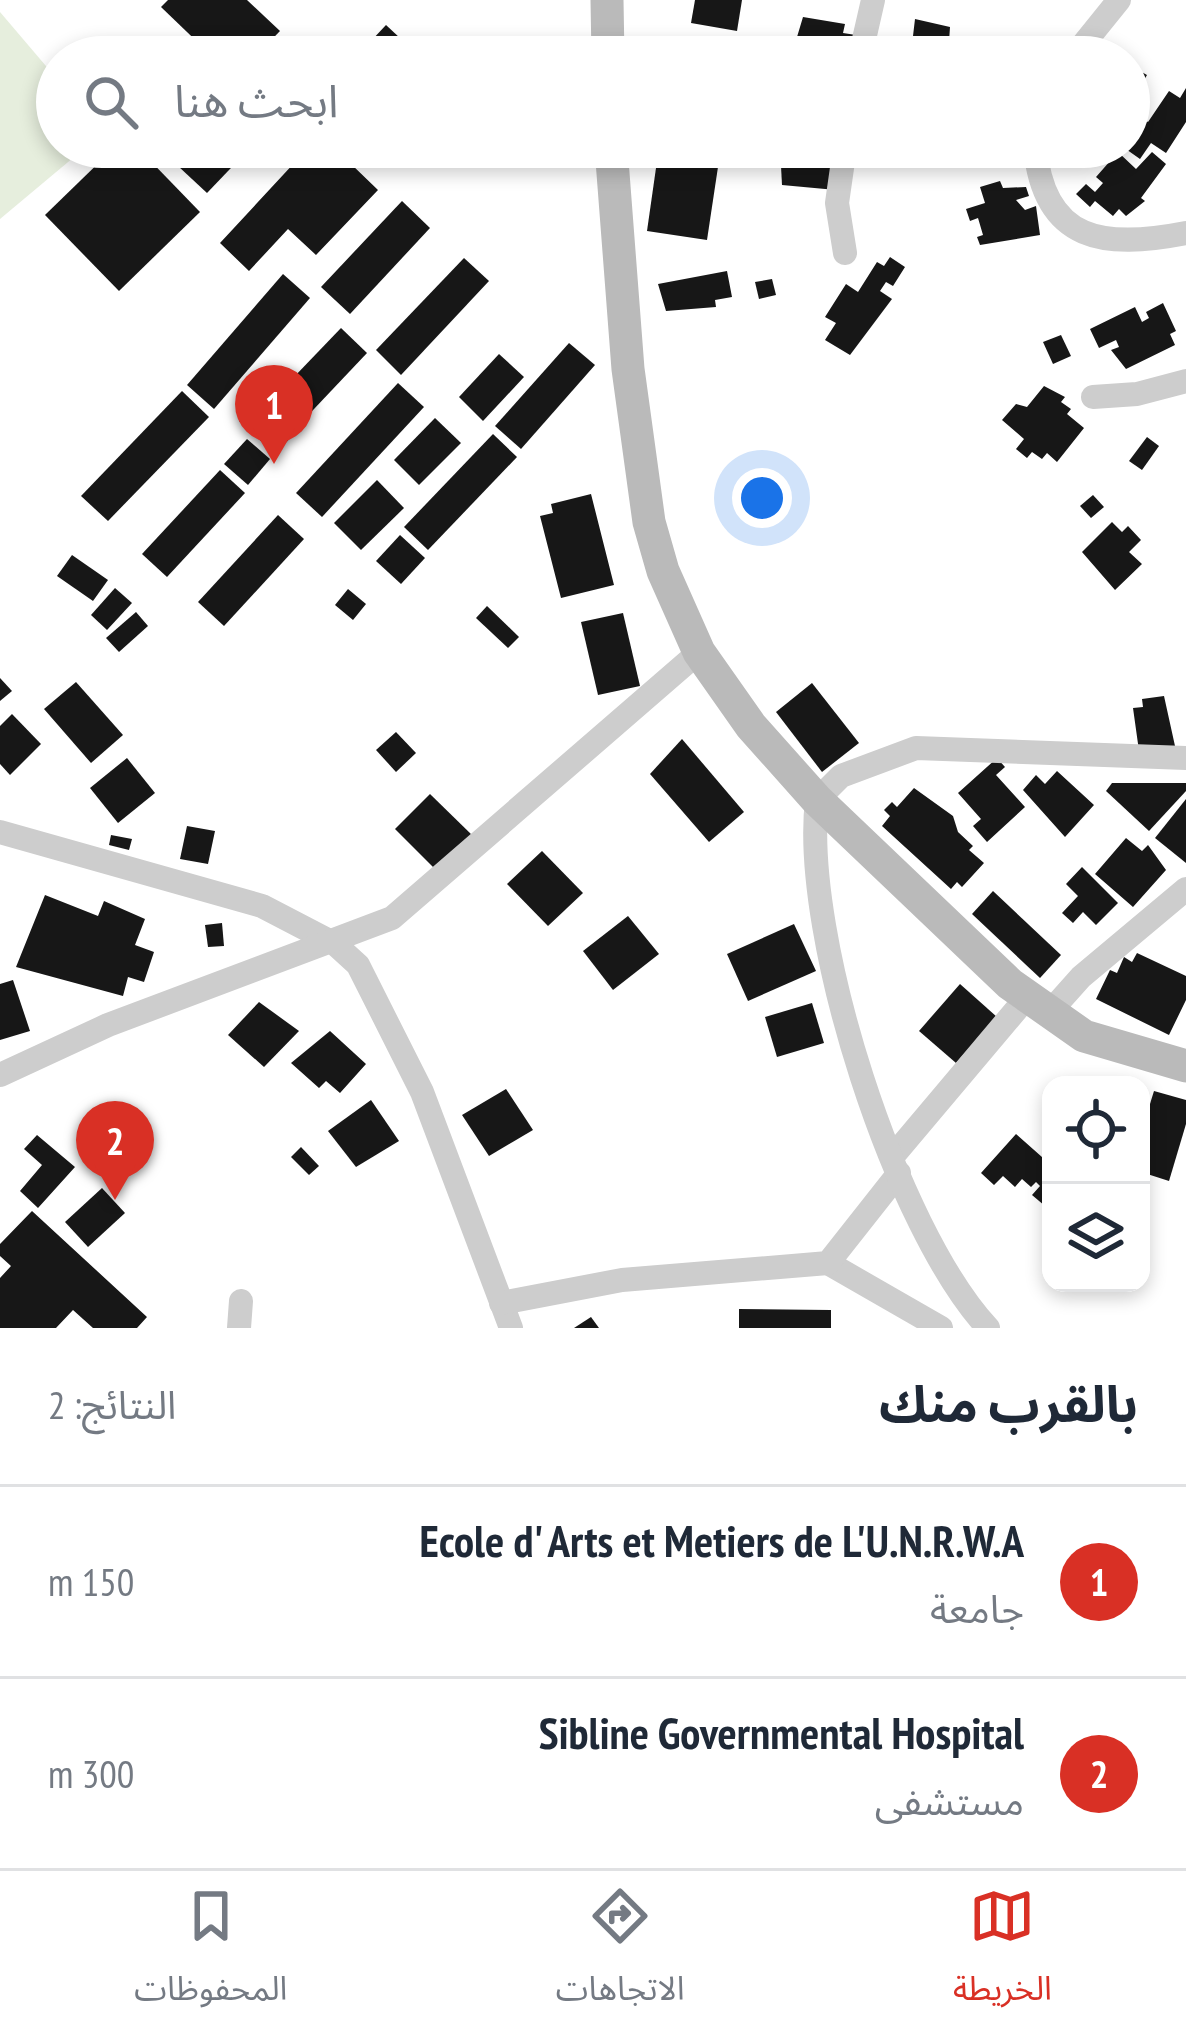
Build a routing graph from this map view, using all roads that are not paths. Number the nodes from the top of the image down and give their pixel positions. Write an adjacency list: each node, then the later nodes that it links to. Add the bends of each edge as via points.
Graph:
1 (607, 0): 4 (main road)
2 (874, 0): 5 (street)
3 (1119, 0): 6 (street)
4 (608, 36)
5 (865, 36)
6 (1090, 36)
7 (613, 168): 14 (main road, via 649,522)
8 (842, 168): 11 (street, via 837,203)
9 (1040, 168): 10 (street, via 1048,206 1075,230 1145,242)
10 (1186, 233)
11 (845, 254)
12 (1186, 381): 13 (street)
13 (1093, 398)
14 (699, 652): 16 (main road); 20 (street, via 413,903)
15 (1186, 758): 16 (street, via 916,748 841,776)
16 (817, 800): 21 (main road); 24 (street, via 823,916 845,1016)
17 (0, 813): 18 (street)
18 (9, 833): 20 (street, via 217,890)
19 (1186, 890): 21 (street)
20 (335, 944): 23 (street, via 229,976); 27 (street, via 358,965 422,1092)
21 (1037, 1006): 22 (main road, via 1108,1046); 24 (street)
22 (1186, 1066)
23 (0, 1075)
24 (896, 1165): 25 (street); 31 (street, via 931,1247)
25 (828, 1263): 27 (street, via 622,1280); 30 (street)
26 (241, 1301): 28 (street)
27 (501, 1303): 29 (street)
28 (239, 1328)
29 (511, 1328)
30 (941, 1328)
31 (988, 1328)

